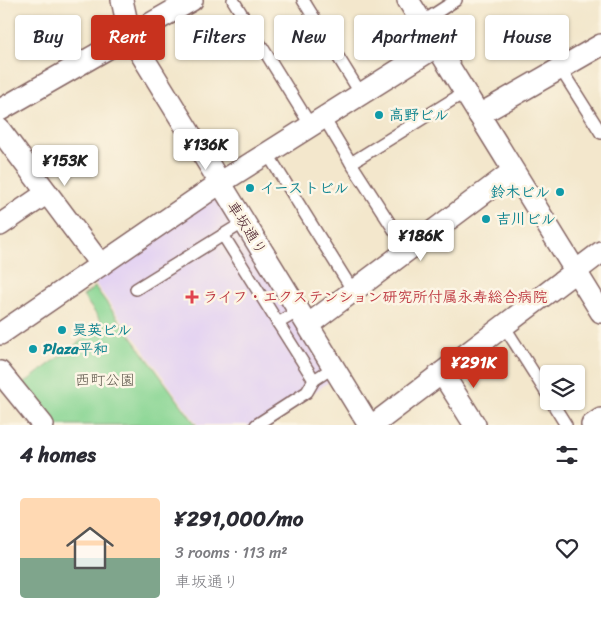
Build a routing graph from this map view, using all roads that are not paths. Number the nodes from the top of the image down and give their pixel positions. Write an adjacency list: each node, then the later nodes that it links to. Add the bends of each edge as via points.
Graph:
1 (122, 0): 7 (street, 車坂通り)
2 (192, 0): 10 (street)
3 (233, 0): 22 (lane)
4 (302, 0): 18 (lane)
5 (408, 0): 8 (street)
6 (456, 0): 9 (lane)
7 (125, 15)
8 (418, 15)
9 (433, 15)
10 (165, 16)
11 (601, 45): 16 (street)
12 (91, 58): 19 (street)
13 (145, 60): 28 (street, 車坂通り)
14 (415, 60): 18 (street)
15 (446, 60): 17 (street)
16 (560, 68): 20 (street); 21 (lane)
17 (465, 92): 20 (street); 26 (lane)
18 (361, 94): 22 (street)
19 (0, 110)
20 (479, 115): 27 (street)
21 (597, 120): 24 (lane)
22 (317, 122): 25 (street); 26 (lane)
23 (0, 130): 29 (street)
24 (601, 133)
25 (267, 153): 28 (street); 38 (lane)
26 (351, 163): 33 (lane)
27 (513, 171): 33 (street); 36 (street)
28 (220, 183): 30 (street, 車坂通り); 35 (street)
29 (47, 193): 31 (street); 35 (street)
30 (244, 222): 32 (lane); 40 (street, 車坂通り)
31 (0, 225)
32 (223, 235): 37 (lane); 41 (lane)
33 (407, 250): 38 (street)
34 (601, 252): 36 (street)
35 (101, 266): 43 (street)
36 (576, 271): 39 (street); 42 (street)
37 (136, 289)
38 (353, 291): 40 (street)
39 (601, 312)
40 (303, 318): 41 (lane); 44 (street, 車坂通り)
41 (278, 323): 47 (lane)
42 (504, 326): 46 (street); 48 (lane)
43 (0, 334)
44 (334, 367): 47 (lane); 53 (street, 車坂通り)
45 (0, 372): 51 (street)
46 (442, 373): 54 (street); 55 (street)
47 (314, 380): 52 (lane, via 307,392)
48 (540, 383)
49 (557, 410): 56 (lane)
50 (601, 419): 57 (street)
51 (43, 425)
52 (256, 425)
53 (369, 425)
54 (373, 425)
55 (475, 425)
56 (566, 425)
57 (592, 425)

